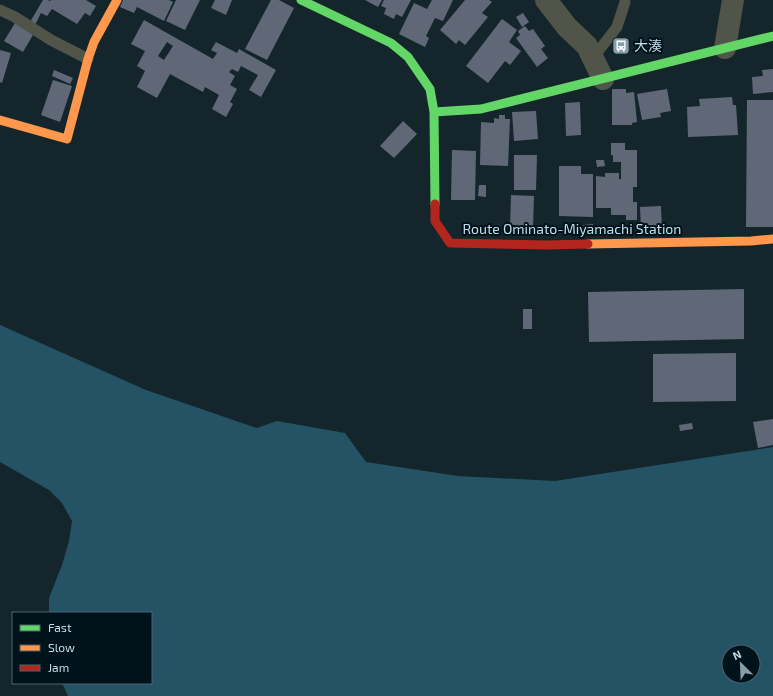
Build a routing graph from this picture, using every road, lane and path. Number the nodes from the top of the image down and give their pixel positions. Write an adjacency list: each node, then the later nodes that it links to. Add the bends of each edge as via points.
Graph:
1 (117, 0): 10 (main road, via 94,42)
2 (301, 0): 12 (main road, Route Ominato-Miyamachi Station, via 391,43 408,58 430,89)
3 (546, 0): 9 (street, via 567,27 587,46)
4 (733, 0): 8 (street)
5 (625, 2): 9 (lane, via 616,27)
6 (0, 10): 10 (lane)
7 (773, 36): 8 (main road)
8 (725, 48): 11 (main road)
9 (593, 58): 11 (street)
10 (88, 59): 13 (main road, via 67,138)
11 (603, 79): 12 (main road, via 481,109)
12 (434, 112): 14 (main road, Route Ominato-Miyamachi Station, via 435,221 450,243 546,245)
13 (0, 120)
14 (773, 239)

